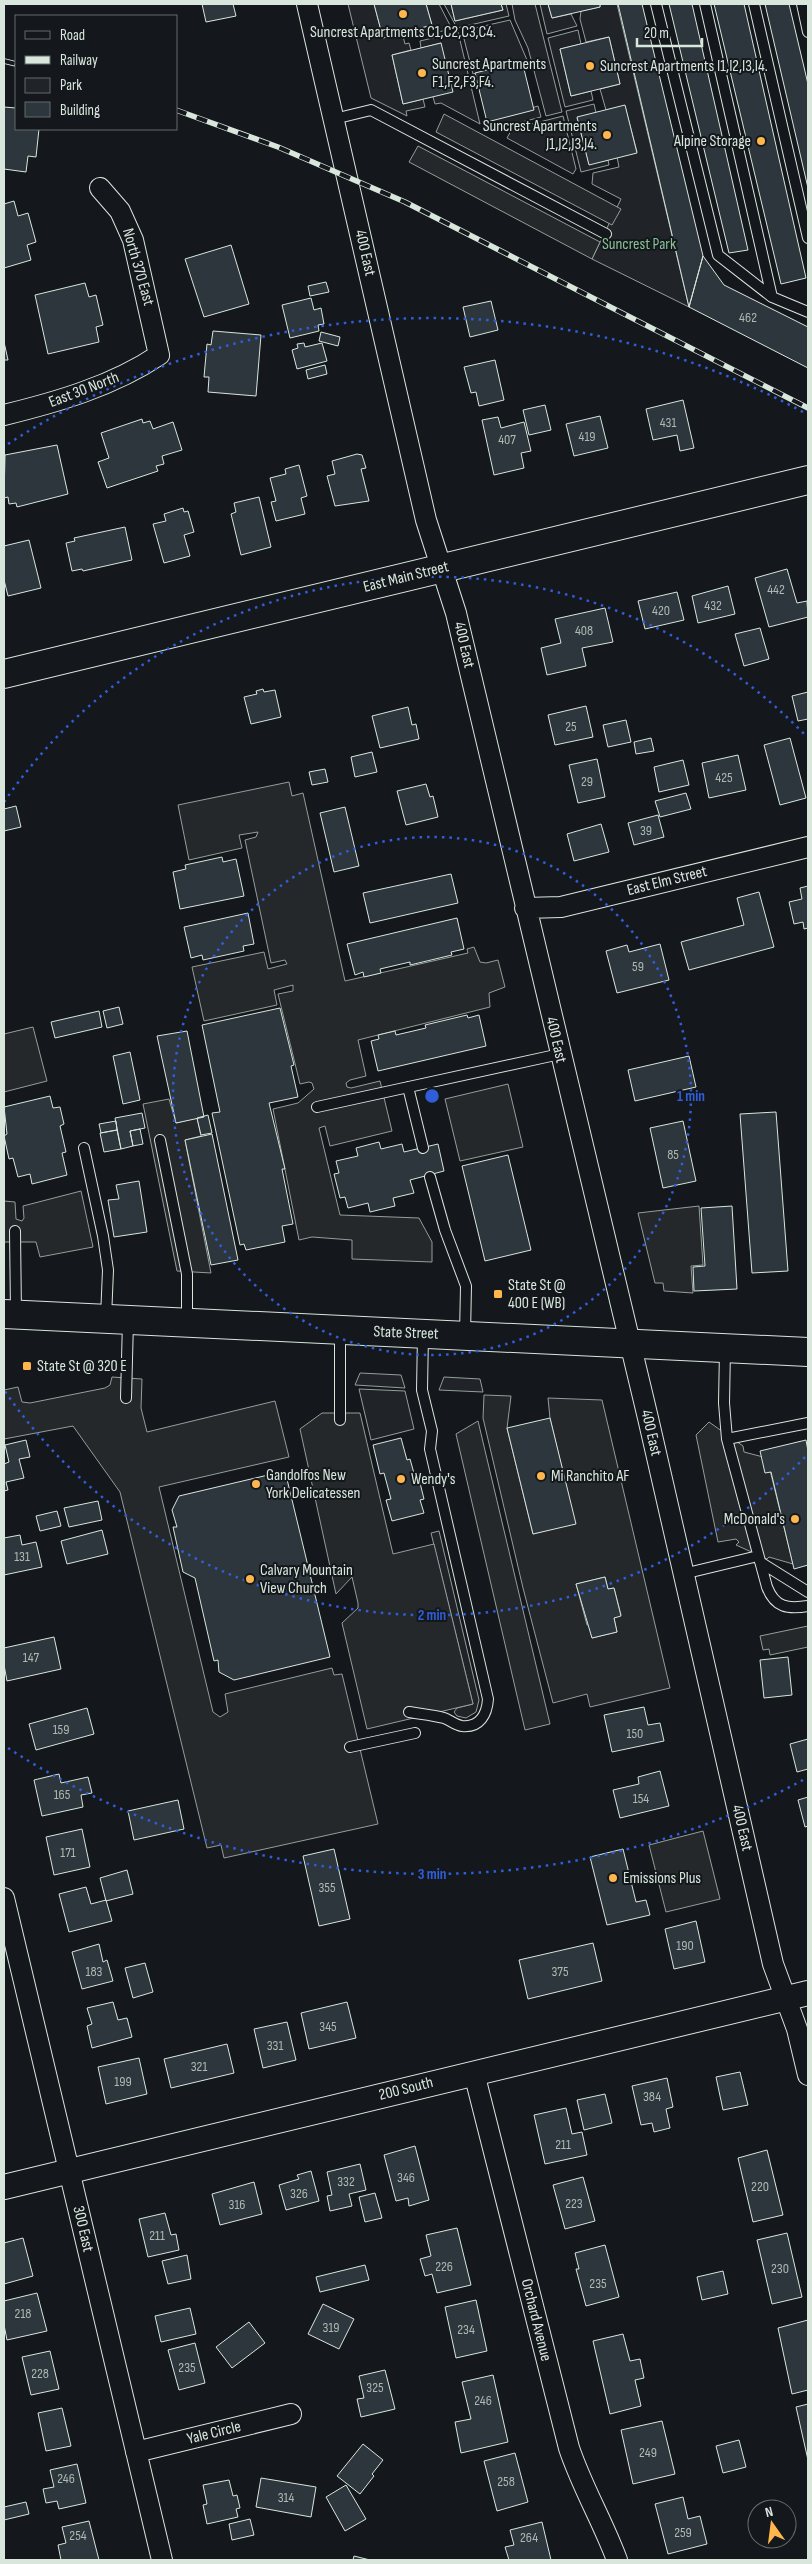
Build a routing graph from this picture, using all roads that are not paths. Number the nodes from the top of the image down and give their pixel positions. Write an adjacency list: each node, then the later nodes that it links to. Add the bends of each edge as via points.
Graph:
1 (307, 4): 7 (street, 400 East)
2 (656, 4): 11 (lane, via 718,255)
3 (705, 4): 11 (lane)
4 (754, 4): 10 (lane)
5 (802, 4): 6 (lane)
6 (808, 32)
7 (334, 119): 9 (lane, via 371,110); 16 (street, 400 East, via 426,520)
8 (100, 188): 13 (street, North 370 East, via 120,211 133,240)
9 (606, 234)
10 (808, 238)
11 (772, 297): 12 (lane)
12 (808, 312)
13 (159, 355): 14 (street, East 30 North, via 139,368 92,388 43,406)
14 (4, 415)
15 (808, 480): 16 (main road, East Main Street)
16 (442, 569): 17 (main road, East Main Street); 19 (street, 400 East, via 456,613)
17 (4, 674)
18 (808, 847): 19 (street, East Elm Street, via 561,907)
19 (525, 908): 20 (street, 400 East)
20 (560, 1054): 21 (lane); 34 (street, 400 East)
21 (408, 1087): 22 (lane); 25 (lane)
22 (317, 1107)
23 (160, 1140): 30 (lane, via 188,1274)
24 (84, 1148): 29 (lane)
25 (423, 1148)
26 (430, 1177): 33 (lane, via 466,1286)
27 (16, 1231): 28 (lane)
28 (10, 1315): 29 (main road, State Street)
29 (117, 1320): 30 (main road, State Street); 37 (lane)
30 (187, 1323): 31 (main road, State Street)
31 (340, 1330): 32 (main road, State Street); 38 (lane)
32 (423, 1333): 33 (main road, State Street); 45 (lane, via 422,1390 432,1431 430,1449 488,1699 487,1712 482,1720 468,1726)
33 (465, 1335): 34 (main road, State Street)
34 (629, 1343): 35 (main road, State Street); 42 (street, 400 East)
35 (725, 1348): 36 (main road, State Street); 40 (lane)
36 (808, 1352)
37 (126, 1398)
38 (340, 1420)
39 (808, 1423): 40 (lane)
40 (727, 1439): 41 (lane)
41 (759, 1559): 42 (lane); 43 (lane); 44 (lane, via 774,1600 790,1609)
42 (683, 1574): 50 (street, 400 East, via 773,1964)
43 (808, 1592)
44 (808, 1606)
45 (409, 1712)
46 (414, 1733): 47 (lane)
47 (350, 1747)
48 (4, 1898): 53 (street, 300 East)
49 (808, 1992): 50 (street, 200 South)
50 (786, 1998): 51 (street, 200 South); 52 (street, 400 East)
51 (474, 2073): 53 (street, 200 South); 58 (street, Orchard Avenue, via 569,2448 578,2476)
52 (808, 2074)
53 (69, 2171): 54 (street, 200 South); 56 (street, 300 East)
54 (4, 2187)
55 (291, 2414): 56 (street, Yale Circle)
56 (136, 2452): 57 (street, 300 East)
57 (162, 2560)
58 (617, 2560)

